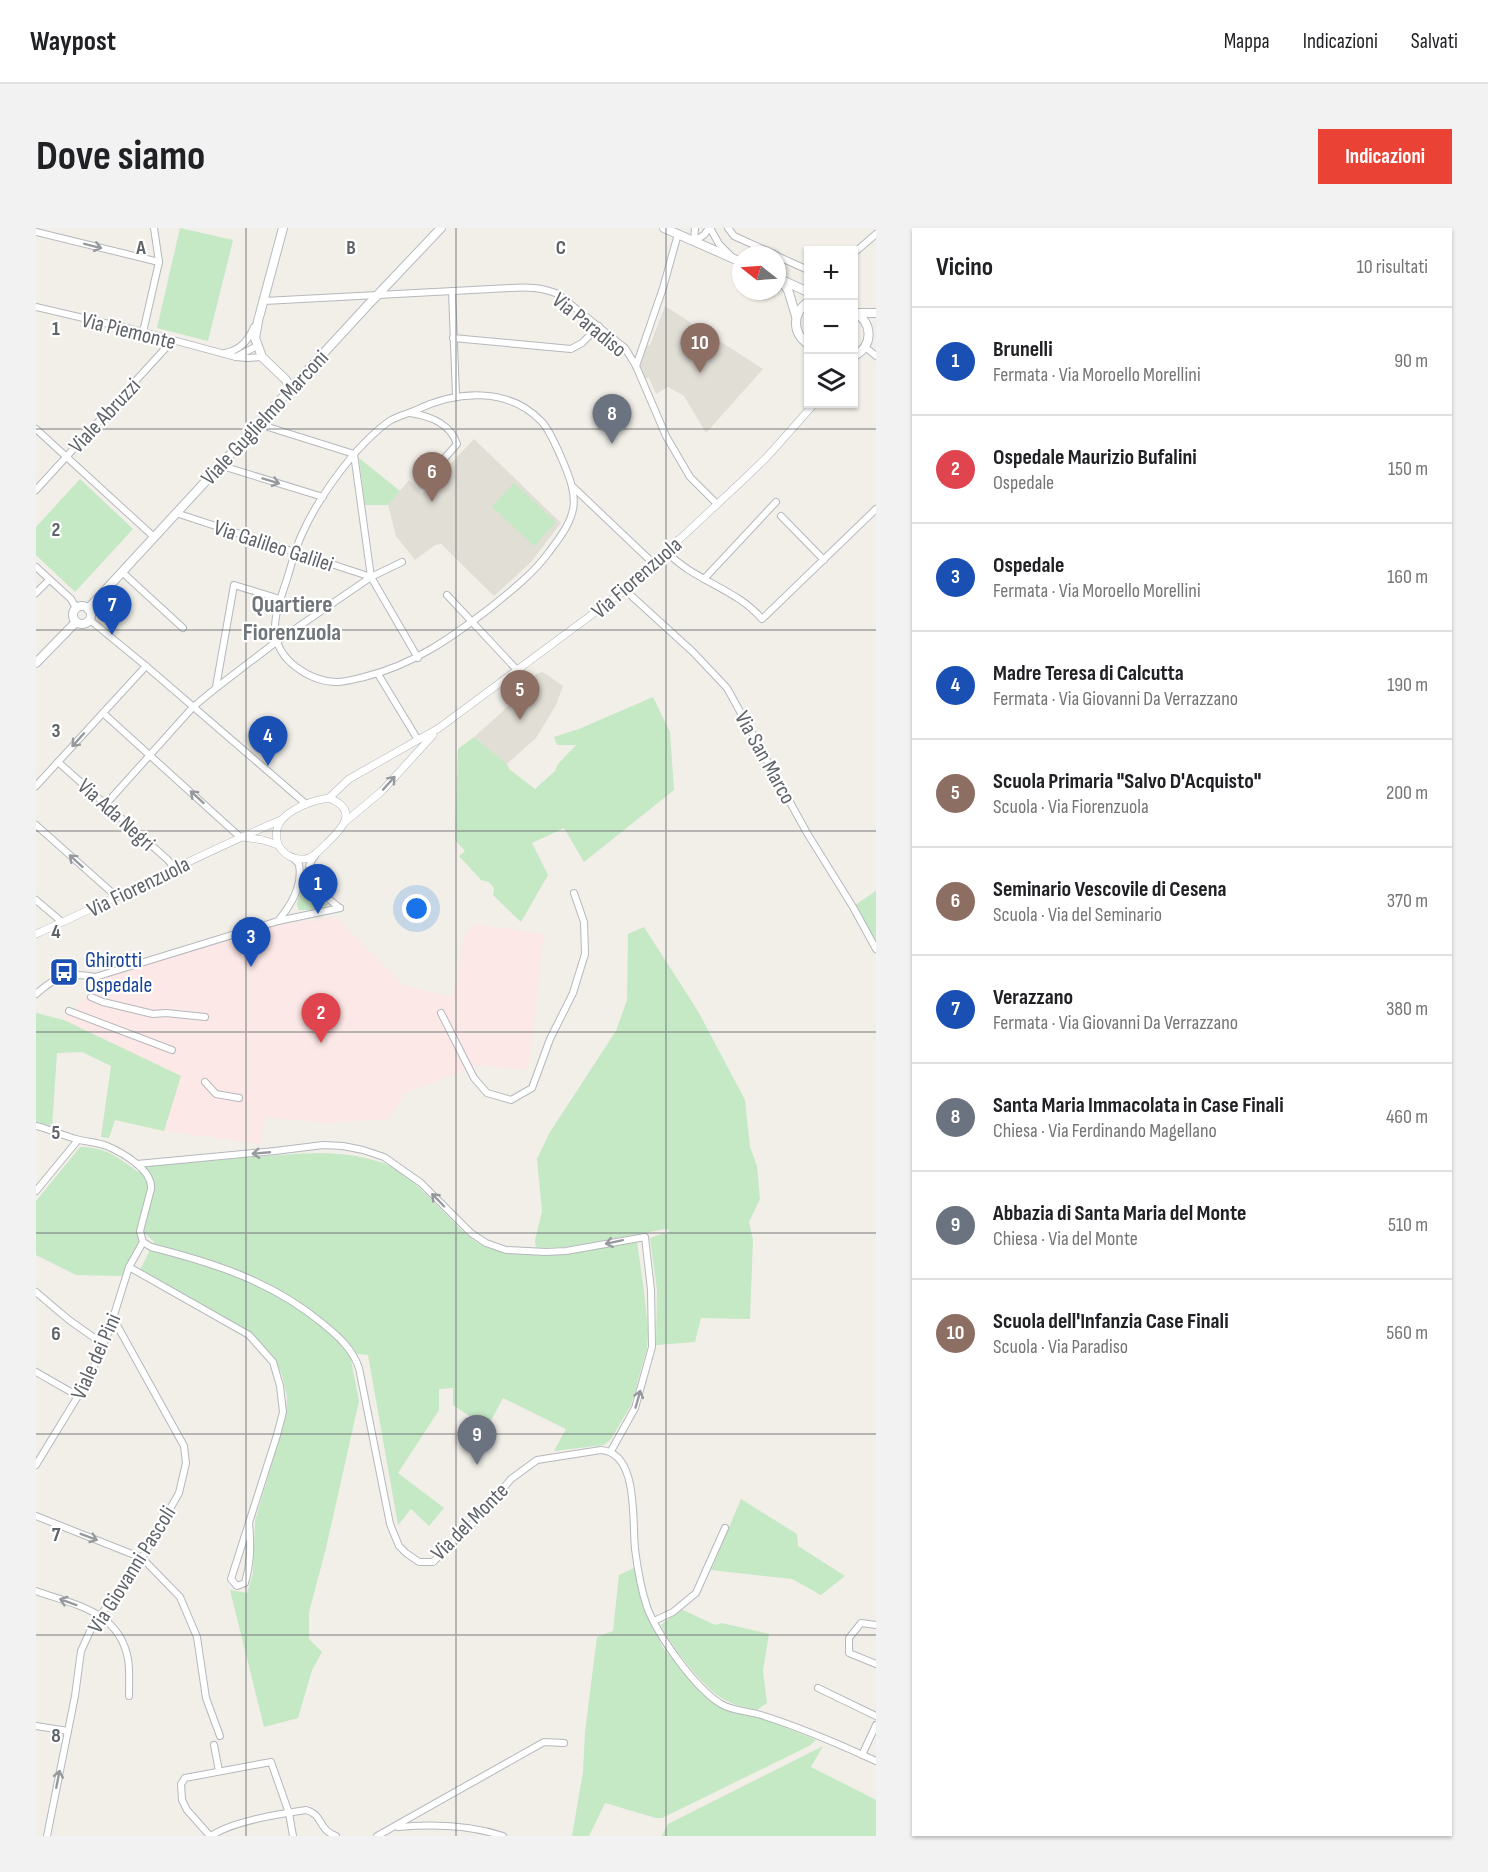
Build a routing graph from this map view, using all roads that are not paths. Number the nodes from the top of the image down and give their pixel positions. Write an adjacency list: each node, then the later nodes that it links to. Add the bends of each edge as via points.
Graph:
1 (154, 228): 18 (street)
2 (283, 228): 25 (main road)
3 (441, 228): 9 (main road, Viale Guglielmo Marconi)
4 (664, 228): 10 (main road)
5 (695, 228): 12 (street)
6 (709, 228): 12 (street); 15 (street)
7 (728, 228): 13 (street, via 734,236)
8 (36, 232): 18 (street, one-way to 18)
9 (435, 232): 24 (main road, Viale Guglielmo Marconi)
10 (678, 234): 12 (main road); 47 (street)
11 (876, 234): 14 (street)
12 (694, 241): 16 (main road)
13 (756, 246)
14 (858, 250)
15 (732, 256)
16 (732, 258)
17 (786, 260): 19 (street)
18 (159, 262): 35 (street)
19 (804, 268)
20 (786, 282): 22 (main road)
21 (786, 288): 31 (main road)
22 (804, 290)
23 (452, 291): 24 (street, Via Paradiso); 33 (street, Via Paradiso, via 543,288 558,294); 36 (street)
24 (377, 294): 25 (street, Via Paradiso); 48 (main road, Viale Guglielmo Marconi)
25 (264, 301): 32 (main road)
26 (804, 305): 31 (main road)
27 (36, 307): 35 (street, Via Piemonte)
28 (858, 312): 29 (main road)
29 (876, 313)
30 (858, 315): 37 (main road, via 867,324)
31 (796, 316): 39 (main road, via 798,333)
32 (258, 321): 40 (main road); 42 (street, via 240,347)
33 (599, 326): 36 (street, via 571,349); 47 (street, Via Paradiso, via 624,348)
34 (876, 330): 37 (main road)
35 (143, 332): 38 (street, Via Piemonte)
36 (453, 338): 49 (street)
37 (869, 338): 41 (main road)
38 (171, 341): 42 (street, Via Piemonte); 55 (street, Viale Abruzzi)
39 (804, 341)
40 (257, 346): 45 (street); 46 (main road)
41 (865, 347): 43 (main road); 44 (street)
42 (222, 353): 45 (street, Via Piemonte)
43 (856, 354)
44 (876, 356)
45 (236, 357): 46 (street, Via Piemonte)
46 (264, 359): 48 (main road)
47 (636, 366): 62 (street, Via Paradiso, via 666,436 690,477)
48 (291, 387): 52 (main road, Viale Guglielmo Marconi)
49 (456, 396): 51 (street); 58 (street, via 483,394 529,411 543,423 558,448)
50 (810, 408): 62 (street, Via Fiorenzuola)
51 (409, 413): 54 (street, via 389,421); 57 (street, via 436,419 457,444)
52 (259, 422): 54 (street); 56 (main road, Viale Guglielmo Marconi)
53 (36, 429): 55 (street)
54 (354, 454): 60 (street); 74 (street)
55 (66, 456): 59 (street, Viale Abruzzi); 66 (street)
56 (219, 465): 60 (street, one-way to 60); 64 (main road, Viale Guglielmo Marconi)
57 (429, 476)
58 (573, 486): 71 (street); 85 (street, via 572,514 548,555 512,591)
59 (36, 490)
60 (323, 497): 67 (street)
61 (776, 502): 75 (street)
62 (717, 504): 68 (street, Via Fiorenzuola)
63 (876, 509): 69 (street)
64 (176, 513): 66 (main road, Viale Guglielmo Marconi); 67 (street, Via Galileo Galilei)
65 (781, 516): 69 (street)
66 (154, 537): 73 (main road, Viale Guglielmo Marconi)
67 (296, 551): 74 (street, Via Galileo Galilei); 80 (street)
68 (667, 552): 71 (street, Via Fiorenzuola); 75 (street)
69 (824, 560): 75 (street, via 762,619 750,606)
70 (402, 562): 74 (street)
71 (654, 564): 77 (street, Via Fiorenzuola)
72 (36, 567): 76 (street)
73 (122, 572): 82 (main road, Viale Guglielmo Marconi); 86 (street)
74 (371, 577): 87 (street); 88 (street)
75 (704, 579)
76 (49, 580): 78 (street); 81 (street)
77 (625, 590): 91 (street, Via Fiorenzuola); 122 (street, Via San Marco, via 727,688)
78 (36, 593)
79 (447, 595): 85 (street)
80 (280, 599): 87 (street, via 276,612); 93 (street, via 234,585)
81 (76, 608): 82 (main road); 84 (main road)
82 (88, 609): 83 (main road)
83 (90, 620): 84 (main road, via 84,624); 90 (street)
84 (76, 622): 89 (main road)
85 (471, 622): 88 (street); 91 (street)
86 (183, 628)
87 (277, 642): 92 (street, via 294,665 316,679 338,682); 93 (street)
88 (418, 658): 92 (street)
89 (36, 663)
90 (146, 666): 94 (street); 95 (street)
91 (517, 670): 96 (street, Via Fiorenzuola)
92 (378, 674): 97 (street)
93 (216, 688): 94 (street)
94 (193, 707): 98 (street); 103 (street)
95 (103, 713): 98 (street); 99 (street, one-way to 99)
96 (439, 728): 97 (street, Via Fiorenzuola); 105 (street, Via Fiorenzuola, one-way to 96, via 382,791)
97 (418, 740): 101 (street, Via Fiorenzuola, via 349,779)
98 (150, 755): 102 (street); 107 (street, one-way to 98)
99 (58, 762): 100 (street); 102 (street, Via Ada Negri)
100 (36, 786)
101 (329, 798): 103 (street); 105 (street, via 341,804)
102 (106, 804): 111 (street, Via Ada Negri)
103 (306, 804): 104 (street)
104 (281, 820): 107 (street, Via Fiorenzuola); 108 (street, via 276,834)
105 (345, 822): 109 (street)
106 (36, 825): 115 (street, one-way to 106)
107 (240, 837): 108 (street); 111 (street, Via Fiorenzuola)
108 (278, 845): 110 (street)
109 (319, 851): 110 (street, via 310,858); 113 (street, via 308,868)
110 (291, 857): 112 (street, via 299,864)
111 (174, 868): 115 (street, Via Fiorenzuola)
112 (300, 877): 113 (street); 116 (street)
113 (319, 891): 118 (street, via 340,908)
114 (574, 893): 126 (street, via 584,922 585,954 573,993 532,1088 511,1100 487,1093 474,1078)
115 (117, 897): 120 (street, Via Fiorenzuola)
116 (294, 899): 118 (street, via 298,912); 119 (street)
117 (36, 900): 120 (street)
118 (304, 915): 119 (street)
119 (278, 921): 123 (street, via 95,977 60,976)
120 (62, 922): 121 (street, Via Fiorenzuola)
121 (36, 934)
122 (876, 949)
123 (36, 994)
124 (91, 997): 127 (street, via 153,1014)
125 (69, 1011): 128 (street)
126 (441, 1013)
127 (205, 1017)
128 (172, 1050)
129 (205, 1082): 130 (street, via 216,1094)
130 (238, 1098)
131 (36, 1126): 132 (street)
132 (78, 1140): 133 (street, via 108,1146); 134 (street)
133 (137, 1164): 135 (street, via 152,1184 140,1231); 143 (street, one-way to 133, via 635,1408 652,1347 645,1238 566,1251 506,1250 471,1233 421,1183 384,1156 343,1146)
134 (36, 1191)
135 (143, 1242): 136 (street, Viale dei Pini); 143 (street, Via del Monte, via 274,1290 346,1345 359,1368 394,1534 406,1553 419,1562 436,1560 511,1479 537,1460)
136 (129, 1267): 138 (street, Viale dei Pini); 147 (street, via 249,1335 273,1362 283,1412)
137 (36, 1292): 139 (street)
138 (113, 1318): 139 (street, Viale dei Pini); 149 (street, Via Giovanni Pascoli, via 184,1446 186,1463 179,1493)
139 (103, 1344): 141 (street, Viale dei Pini)
140 (36, 1371): 141 (street)
141 (78, 1396): 144 (street, Viale dei Pini)
142 (36, 1449): 144 (street)
143 (611, 1451): 152 (street, via 620,1458 632,1496 635,1550 647,1607)
144 (43, 1454): 145 (street, Viale dei Pini)
145 (36, 1465)
146 (36, 1516): 149 (street, one-way to 149)
147 (249, 1522): 147 (street, via 231,1579 237,1586 245,1582 250,1567)
148 (725, 1528): 152 (street, via 696,1593 673,1612)
149 (142, 1557): 151 (street, Via Giovanni Pascoli); 161 (street, via 180,1597 197,1637 206,1698)
150 (36, 1591): 151 (street, one-way to 150)
151 (100, 1614): 156 (street, via 118,1630 128,1659); 160 (street, Via Giovanni Pascoli, via 81,1651)
152 (654, 1621): 164 (street, via 666,1645 723,1706 761,1715)
153 (876, 1625): 154 (street, via 861,1623 849,1638 849,1653)
154 (876, 1664)
155 (818, 1688): 157 (street)
156 (129, 1696)
157 (876, 1716)
158 (876, 1725): 164 (street)
159 (36, 1726): 160 (street)
160 (68, 1731): 169 (street, Via Giovanni Pascoli, one-way to 160)
161 (220, 1736)
162 (564, 1743): 168 (street, via 544,1742)
163 (213, 1745): 166 (street)
164 (862, 1755): 165 (street)
165 (876, 1761)
166 (219, 1771): 167 (street, via 271,1762); 170 (street, via 185,1778 181,1784 182,1800)
167 (289, 1813): 170 (street, via 232,1825); 171 (street); 172 (street, via 310,1811 326,1832)
168 (394, 1827): 173 (street); 174 (street); 175 (street, via 462,1827)
169 (47, 1836)
170 (210, 1836)
171 (293, 1836)
172 (336, 1836)
173 (377, 1836)
174 (386, 1836)
175 (502, 1836)

